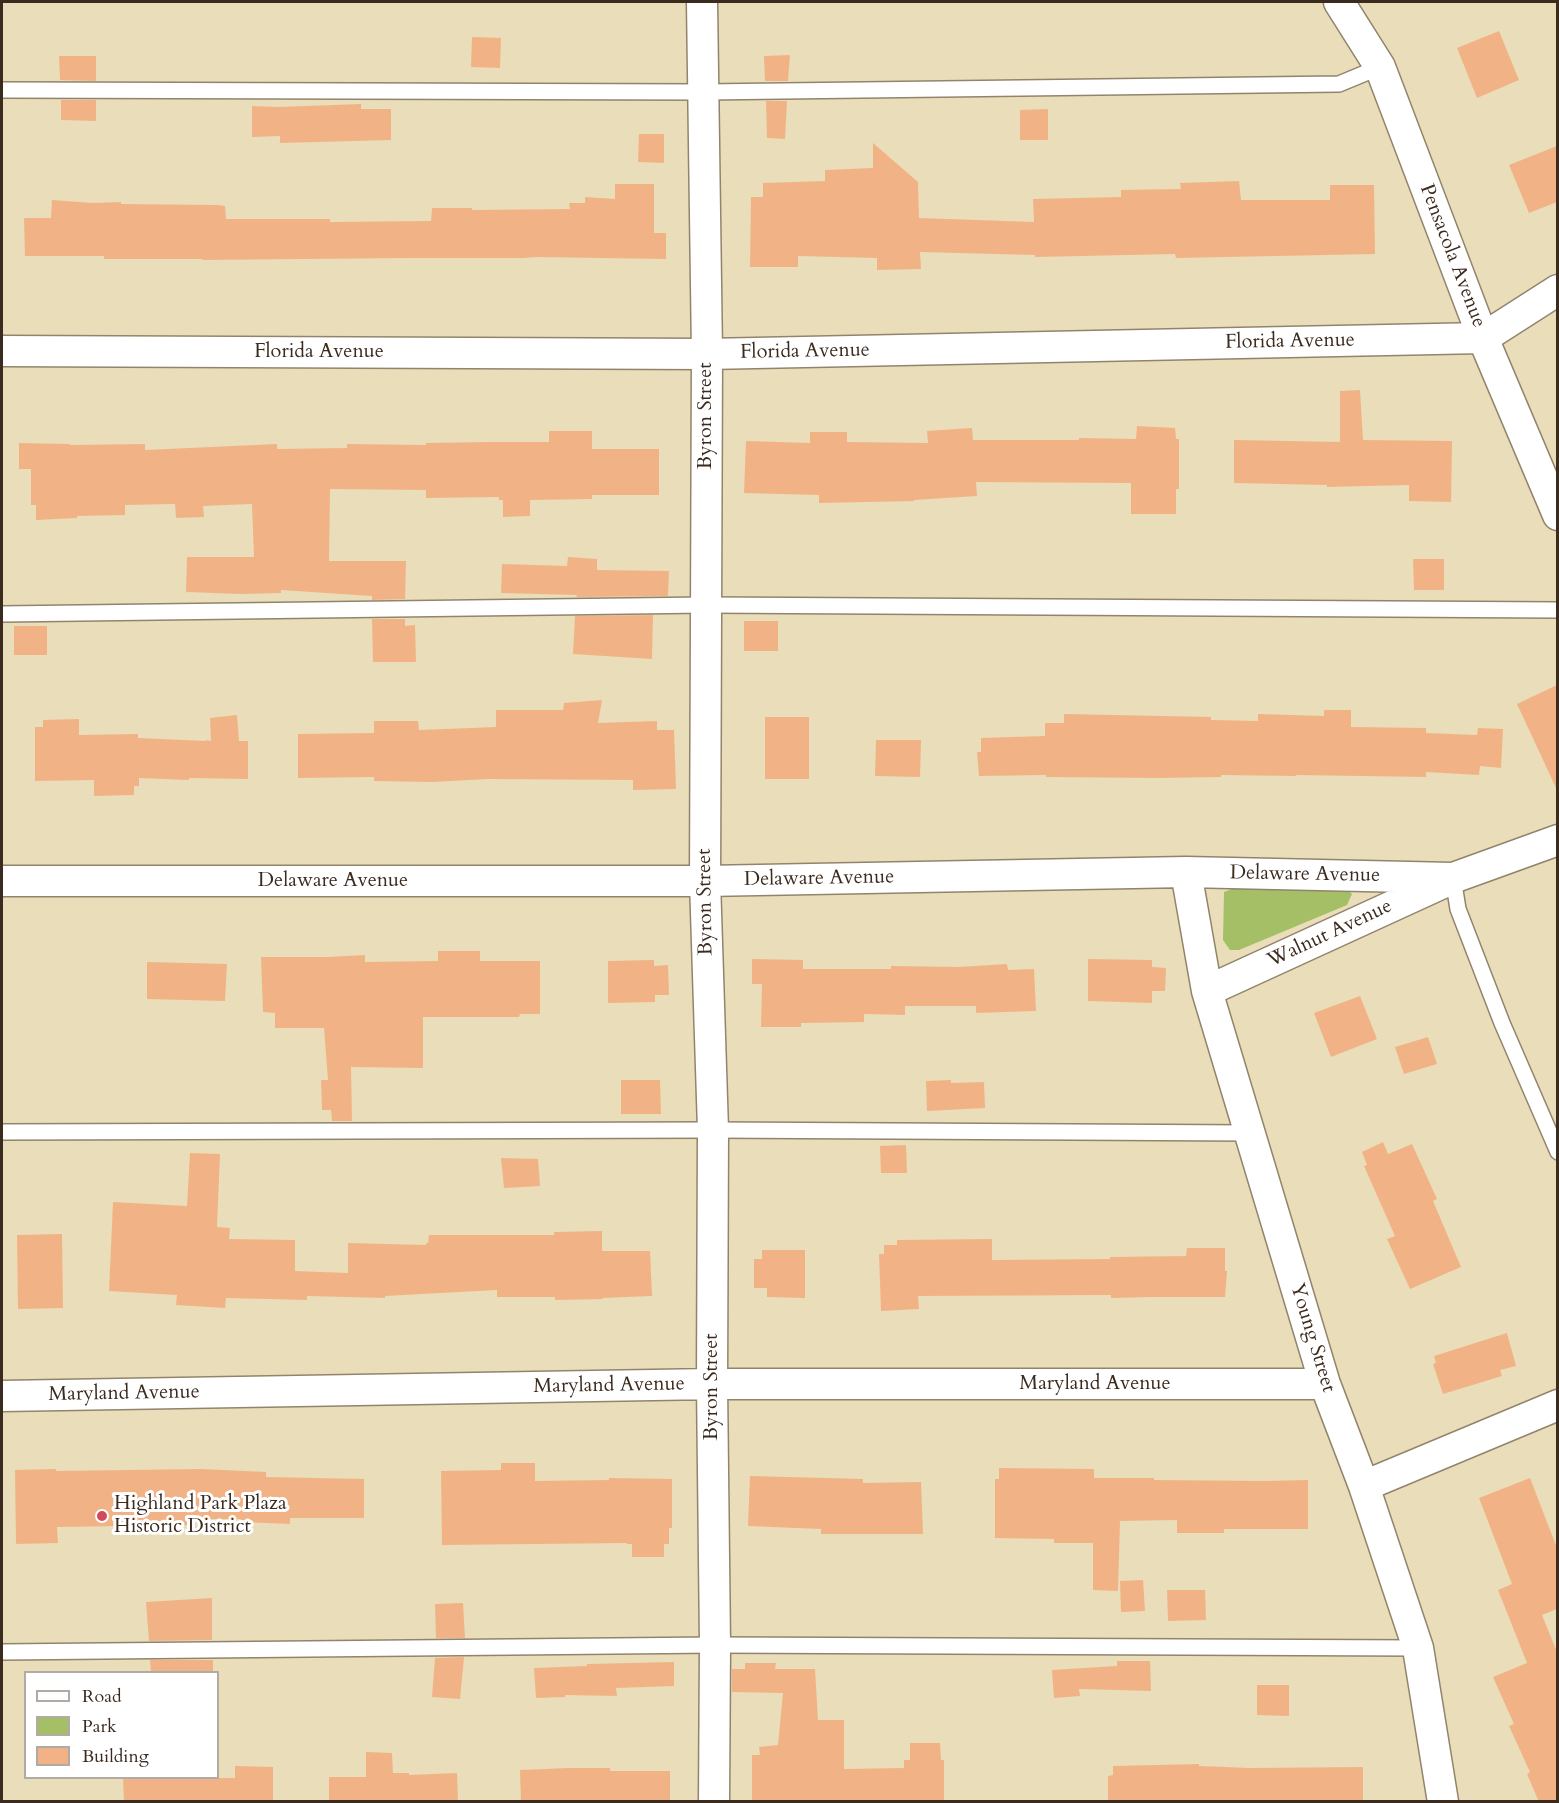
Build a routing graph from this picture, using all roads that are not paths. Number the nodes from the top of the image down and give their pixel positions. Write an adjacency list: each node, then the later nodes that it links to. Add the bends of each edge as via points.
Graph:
1 (702, 2): 5 (street, Byron Street)
2 (1339, 2): 3 (street, Pensacola Avenue)
3 (1380, 67): 5 (lane, via 1339,84); 7 (street, Pensacola Avenue)
4 (2, 90): 5 (lane)
5 (704, 92): 9 (street, Byron Street)
6 (1557, 290): 7 (street)
7 (1483, 338): 9 (street, Florida Avenue); 10 (street, Pensacola Avenue)
8 (2, 351): 9 (street, Florida Avenue)
9 (707, 354): 11 (street, Byron Street)
10 (1557, 515)
11 (706, 605): 12 (lane); 13 (lane); 18 (street, Byron Street)
12 (1557, 610)
13 (2, 614)
14 (1557, 840): 16 (street, Delaware Avenue)
15 (1185, 872): 16 (street, Delaware Avenue); 18 (street, Delaware Avenue); 19 (street, Young Street)
16 (1453, 878): 19 (street, Walnut Avenue); 23 (lane, via 1458,909)
17 (2, 881): 18 (street, Delaware Avenue)
18 (705, 881): 20 (street, Byron Street)
19 (1207, 991): 22 (street, Young Street)
20 (713, 1130): 21 (lane); 22 (lane); 24 (street, Byron Street)
21 (2, 1132)
22 (1250, 1133): 25 (street, Young Street)
23 (1557, 1152)
24 (712, 1384): 25 (street, Maryland Avenue); 26 (street, Maryland Avenue); 29 (street, Byron Street)
25 (1325, 1384): 28 (street, Young Street)
26 (2, 1396)
27 (1557, 1406): 28 (street)
28 (1364, 1486): 30 (street, Young Street)
29 (715, 1645): 30 (lane); 31 (lane); 32 (street, Byron Street)
30 (1418, 1648): 33 (street, Young Street)
31 (2, 1652)
32 (714, 1802)
33 (1443, 1802)

